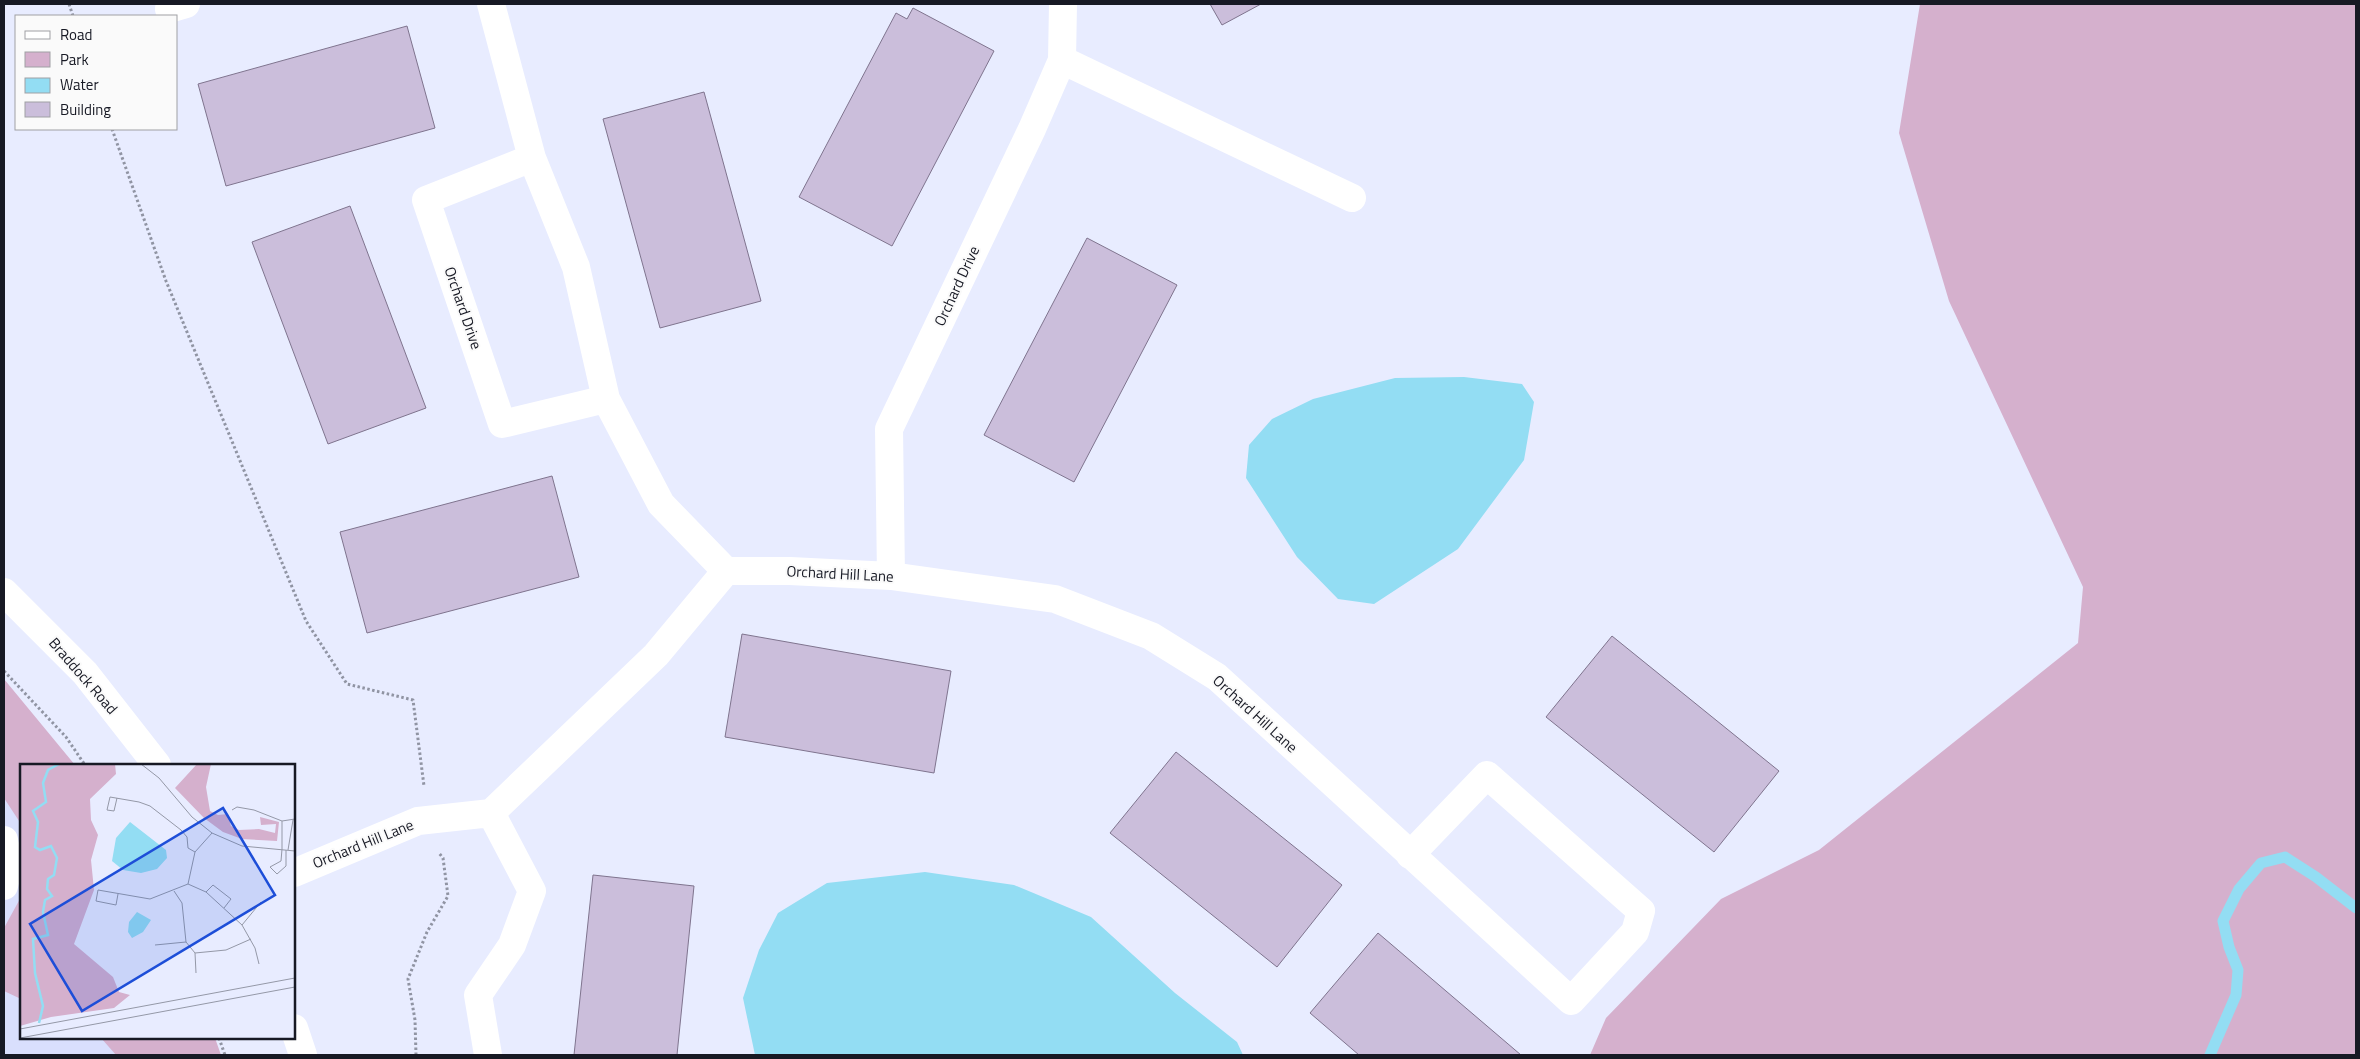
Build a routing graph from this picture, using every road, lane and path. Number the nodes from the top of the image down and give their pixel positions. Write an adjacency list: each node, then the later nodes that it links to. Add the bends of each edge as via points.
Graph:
1 (490, 4): 5 (street)
2 (1063, 4): 3 (street, Orchard Drive)
3 (1062, 60): 6 (street); 9 (street, Orchard Drive, via 889,429)
4 (112, 130): 15 (path, via 166,281 306,621 347,684 414,700 425,783)
5 (532, 158): 7 (street, via 576,266); 7 (street, Orchard Drive, via 426,200 502,424)
6 (1352, 198)
7 (606, 399): 8 (street, via 660,504)
8 (726, 571): 9 (street, Orchard Hill Lane); 14 (street, via 656,655)
9 (891, 576): 17 (street, Orchard Hill Lane, via 1055,599 1151,636 1217,677)
10 (4, 592): 13 (street, Braddock Road, via 85,673)
11 (4, 671): 12 (path, via 66,737)
12 (84, 764)
13 (156, 764)
14 (491, 813): 15 (street, Orchard Hill Lane); 25 (street, via 532,891 512,945 478,995)
15 (418, 821): 18 (street, Orchard Hill Lane); 24 (path, via 443,858 448,896 427,932 408,979)
16 (4, 840): 19 (street, via 8,874)
17 (1410, 855): 17 (street, Orchard Hill Lane, via 1571,1001 1635,932 1641,911 1487,775)
18 (295, 873)
19 (4, 886)
20 (295, 1031): 23 (street)
21 (219, 1039): 22 (path)
22 (225, 1055)
23 (303, 1055)
24 (416, 1055)
25 (488, 1055)

